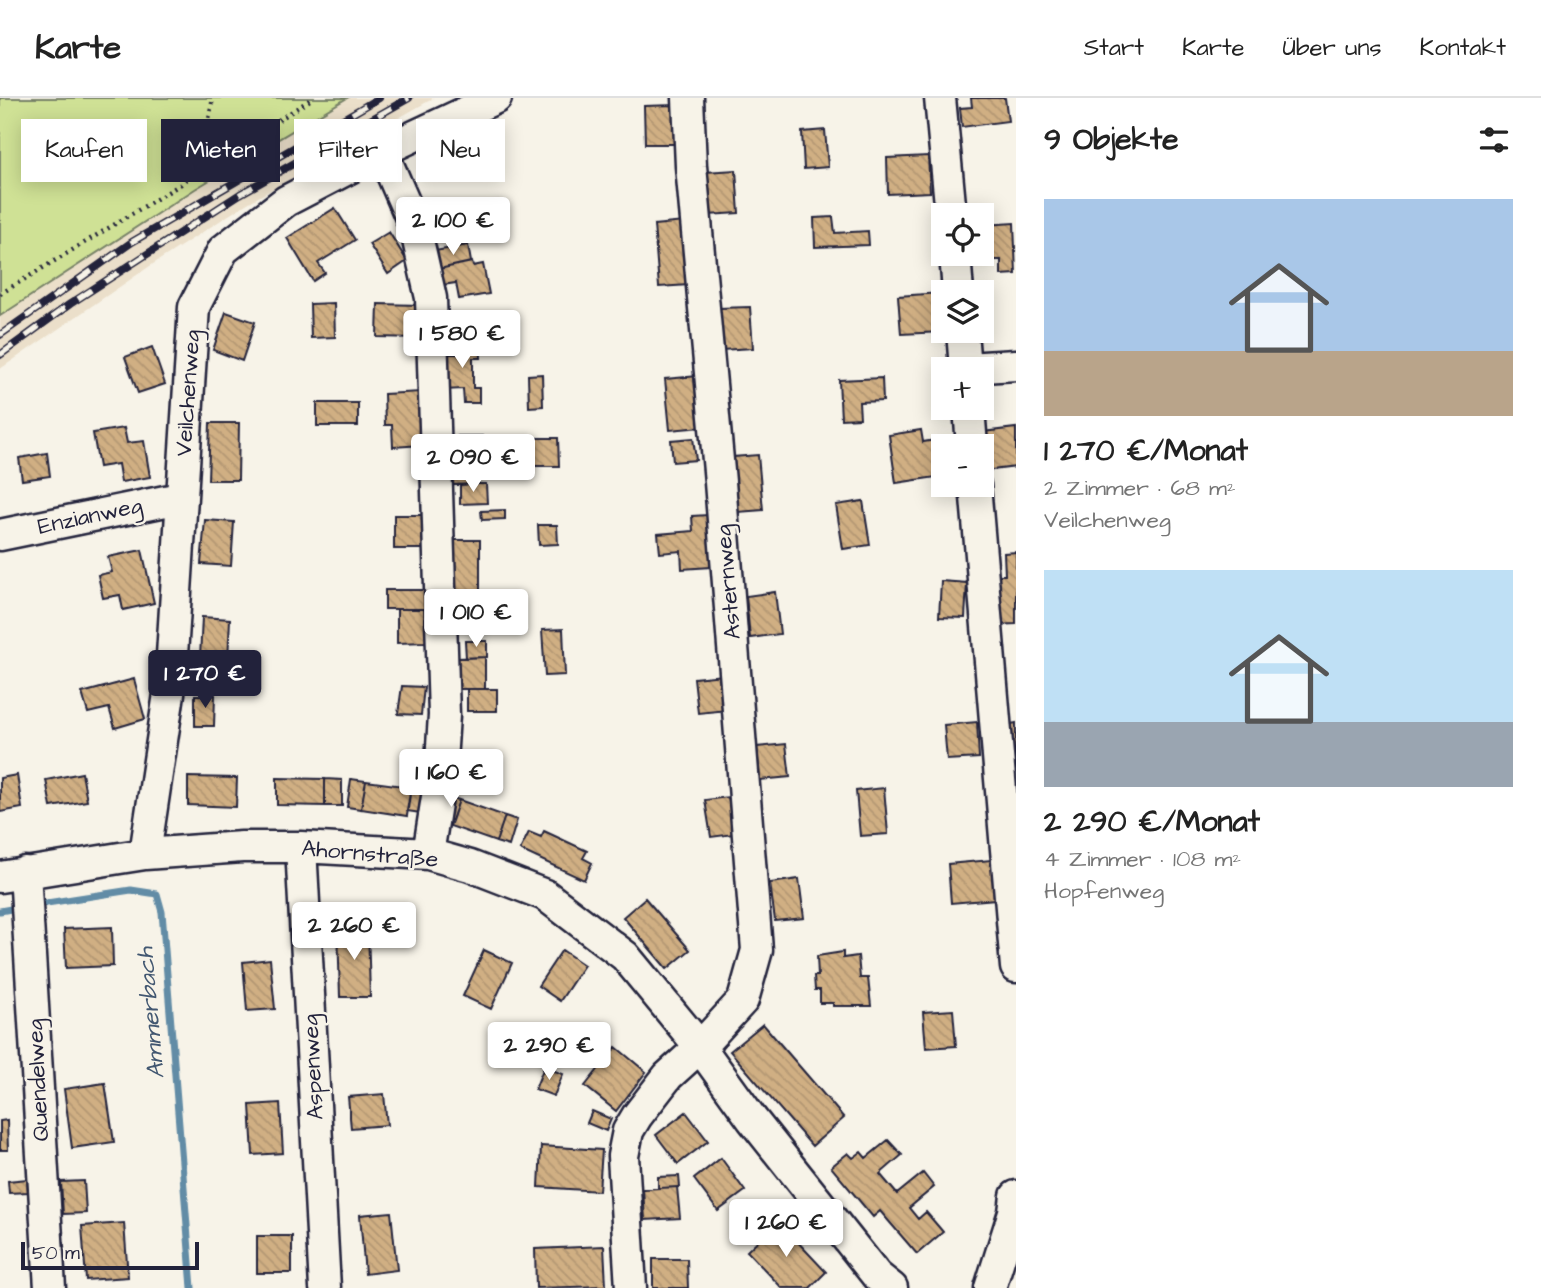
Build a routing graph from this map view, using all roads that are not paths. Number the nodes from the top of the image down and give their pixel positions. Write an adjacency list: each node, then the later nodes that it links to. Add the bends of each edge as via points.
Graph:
1 (496, 98): 4 (street, Veilchenweg)
2 (688, 98): 18 (street, Asternweg, via 757,950 743,999)
3 (940, 98): 7 (street)
4 (402, 142)
5 (322, 182): 11 (street, Veilchenweg, via 286,201 223,250 194,307)
6 (395, 182): 15 (street, via 415,227 431,298 444,715)
7 (950, 203)
8 (1016, 365): 9 (street)
9 (994, 367)
10 (976, 497): 17 (street)
11 (180, 498): 12 (street, Enzianweg); 14 (street, Veilchenweg, via 170,687)
12 (0, 535)
13 (301, 847): 14 (street, Ahornstraße); 15 (street, Ahornstraße); 21 (street, Aspenweg)
14 (145, 854): 16 (street, Ahornstraße)
15 (428, 854): 18 (street, Ahornstraße, via 545,895 625,956)
16 (20, 889): 20 (street, Quendelweg)
17 (1016, 967)
18 (700, 1047): 22 (street, Asternweg, via 668,1076 631,1124 624,1142); 23 (street, Ahornstraße, via 877,1276)
19 (1016, 1196): 24 (street)
20 (50, 1288)
21 (325, 1288)
22 (631, 1288)
23 (892, 1288)
24 (990, 1288)

